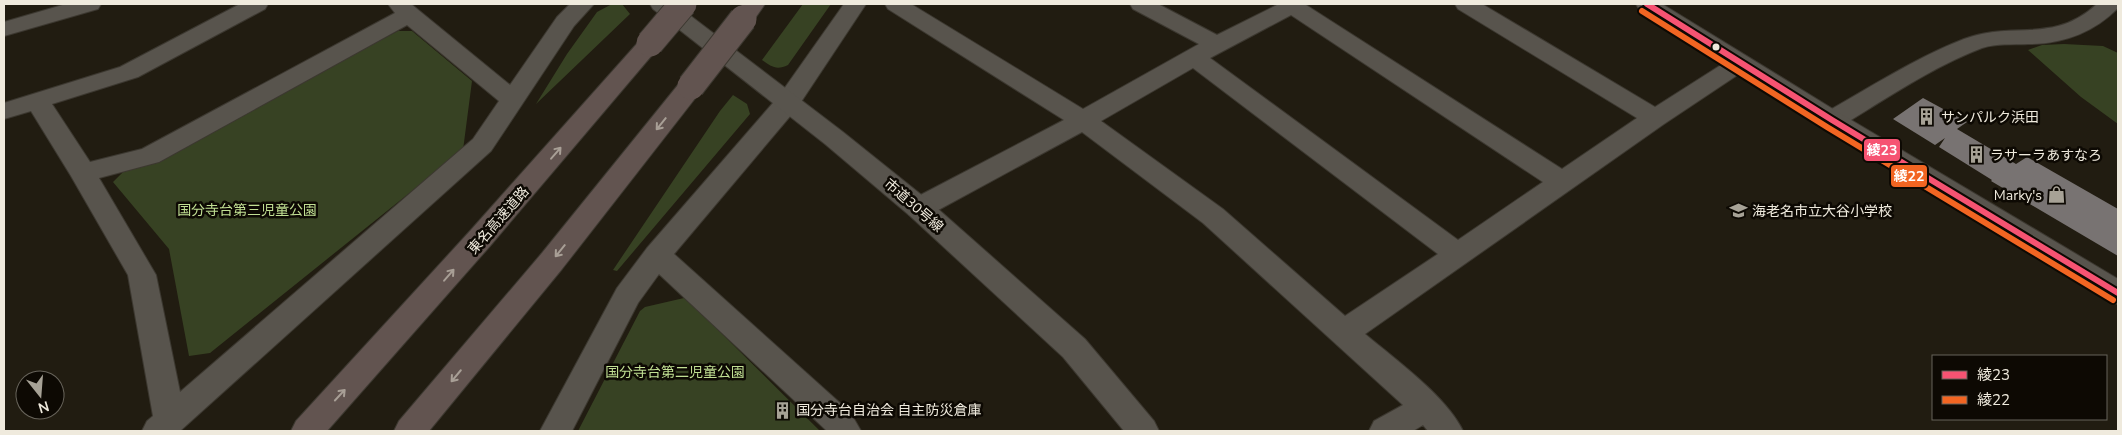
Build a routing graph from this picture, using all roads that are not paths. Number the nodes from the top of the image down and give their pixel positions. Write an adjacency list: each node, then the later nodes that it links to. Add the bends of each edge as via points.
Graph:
1 (90, 4): 15 (street)
2 (257, 4): 20 (street, via 129,72)
3 (583, 4): 19 (street, via 565,22)
4 (661, 4): 21 (street, 市道30号線)
5 (683, 4): 35 (highway, 東名高速道路, one-way to 5, bridge, via 524,191)
6 (855, 4): 21 (street)
7 (896, 4): 24 (street)
8 (1141, 4): 16 (street)
9 (1466, 4): 23 (street)
10 (1647, 4): 18 (street)
11 (2110, 4): 25 (street, via 2072,31 2037,38 2001,36 1973,44)
12 (1294, 5): 16 (street); 27 (street)
13 (404, 10): 19 (street); 26 (street, via 150,156)
14 (749, 11): 36 (highway, one-way to 36, bridge, via 552,261)
15 (4, 29)
16 (1217, 44): 17 (street)
17 (1194, 57): 24 (street); 29 (street)
18 (1740, 62): 23 (street); 25 (street)
19 (512, 99): 34 (street, via 482,145)
20 (37, 102): 22 (street); 26 (street)
21 (788, 102): 28 (street, 市道30号線); 30 (street)
22 (4, 111)
23 (1655, 118): 27 (street)
24 (1083, 120): 28 (street); 32 (street, via 1213,216)
25 (1832, 120): 31 (street)
26 (83, 173): 34 (street, via 142,275)
27 (1563, 183): 29 (street)
28 (919, 208): 39 (street, 市道30号線, via 1074,348)
29 (1458, 254): 32 (street)
30 (657, 255): 37 (street, via 627,296); 38 (street)
31 (2118, 293)
32 (1344, 333): 33 (street)
33 (1428, 407): 40 (street); 41 (street)
34 (164, 426)
35 (307, 431)
36 (410, 431)
37 (556, 431)
38 (845, 431)
39 (1143, 431)
40 (1385, 431)
41 (1447, 431)

